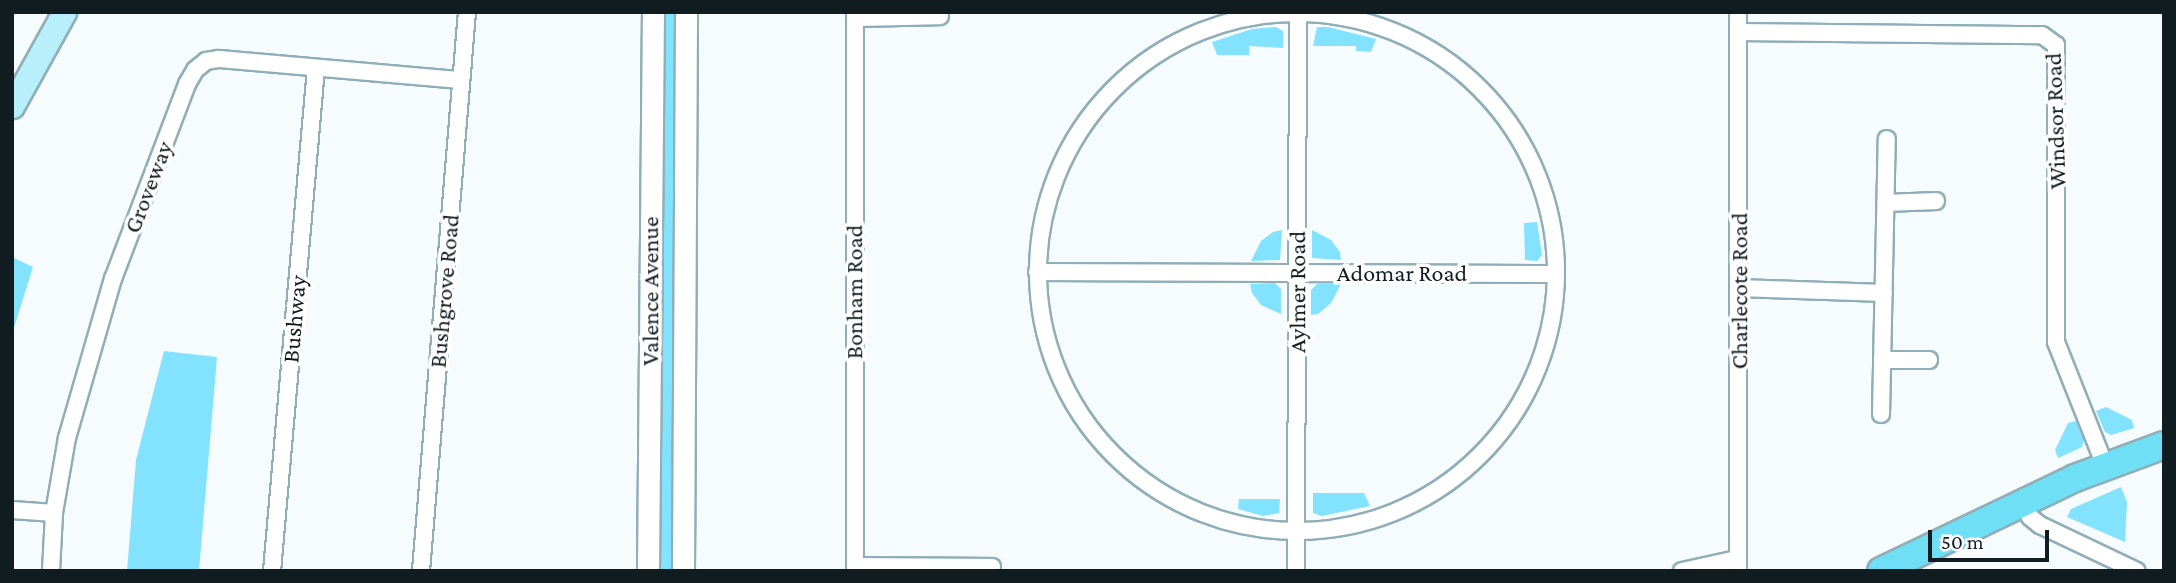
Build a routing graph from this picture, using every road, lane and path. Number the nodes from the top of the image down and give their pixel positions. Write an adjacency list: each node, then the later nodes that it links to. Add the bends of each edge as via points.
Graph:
1 (64, 12): 12 (main road)
2 (467, 12): 11 (street, Bushgrove Road)
3 (653, 12): 36 (street, Valence Avenue)
4 (686, 12): 37 (street, Valence Avenue)
5 (1738, 12): 9 (street, Charlecote Road)
6 (1298, 13): 16 (street, via 1236,21 1186,39 1150,59 1103,100 1054,180 1039,241); 17 (street, Aylmer Road); 18 (street, via 1350,19 1390,31 1445,60 1477,87 1511,127 1540,182 1555,243)
7 (855, 15): 8 (street); 32 (street, Bonham Road)
8 (940, 16)
9 (1738, 32): 19 (street, Charlecote Road); 25 (street, Windsor Road, via 2042,35 2056,45 2056,342)
10 (316, 68): 11 (street, Groveway); 28 (street, Groveway, via 219,59 206,61 191,77 113,279 67,438); 34 (street, Bushway)
11 (461, 80): 35 (street, Bushgrove Road)
12 (12, 106)
13 (1887, 139): 15 (street)
14 (1936, 201): 15 (street)
15 (1886, 203): 20 (street)
16 (1037, 272): 17 (street, Adomar Road); 29 (street, via 1039,303 1054,364 1083,419 1125,466 1204,514)
17 (1298, 274): 18 (street, Adomar Road); 29 (street, Aylmer Road)
18 (1556, 274): 29 (street, via 1554,308 1536,373 1514,412 1479,456 1426,497 1395,512 1363,523)
19 (1739, 288): 20 (street); 30 (street, Charlecote Road)
20 (1884, 293): 21 (street)
21 (1882, 360): 22 (street); 23 (street)
22 (1929, 360)
23 (1881, 414)
24 (2164, 445): 25 (main road)
25 (2105, 466): 26 (main road)
26 (2022, 503): 40 (main road); 41 (street, via 2040,525)
27 (12, 510): 28 (street)
28 (54, 513): 33 (street, Groveway)
29 (1296, 531): 38 (street, Aylmer Road)
30 (1737, 565): 39 (street)
31 (992, 567): 32 (street)
32 (855, 568)
33 (51, 571)
34 (272, 571)
35 (421, 571)
36 (648, 571)
37 (682, 571)
38 (1296, 571)
39 (1682, 571)
40 (1881, 571)
41 (2137, 571)

